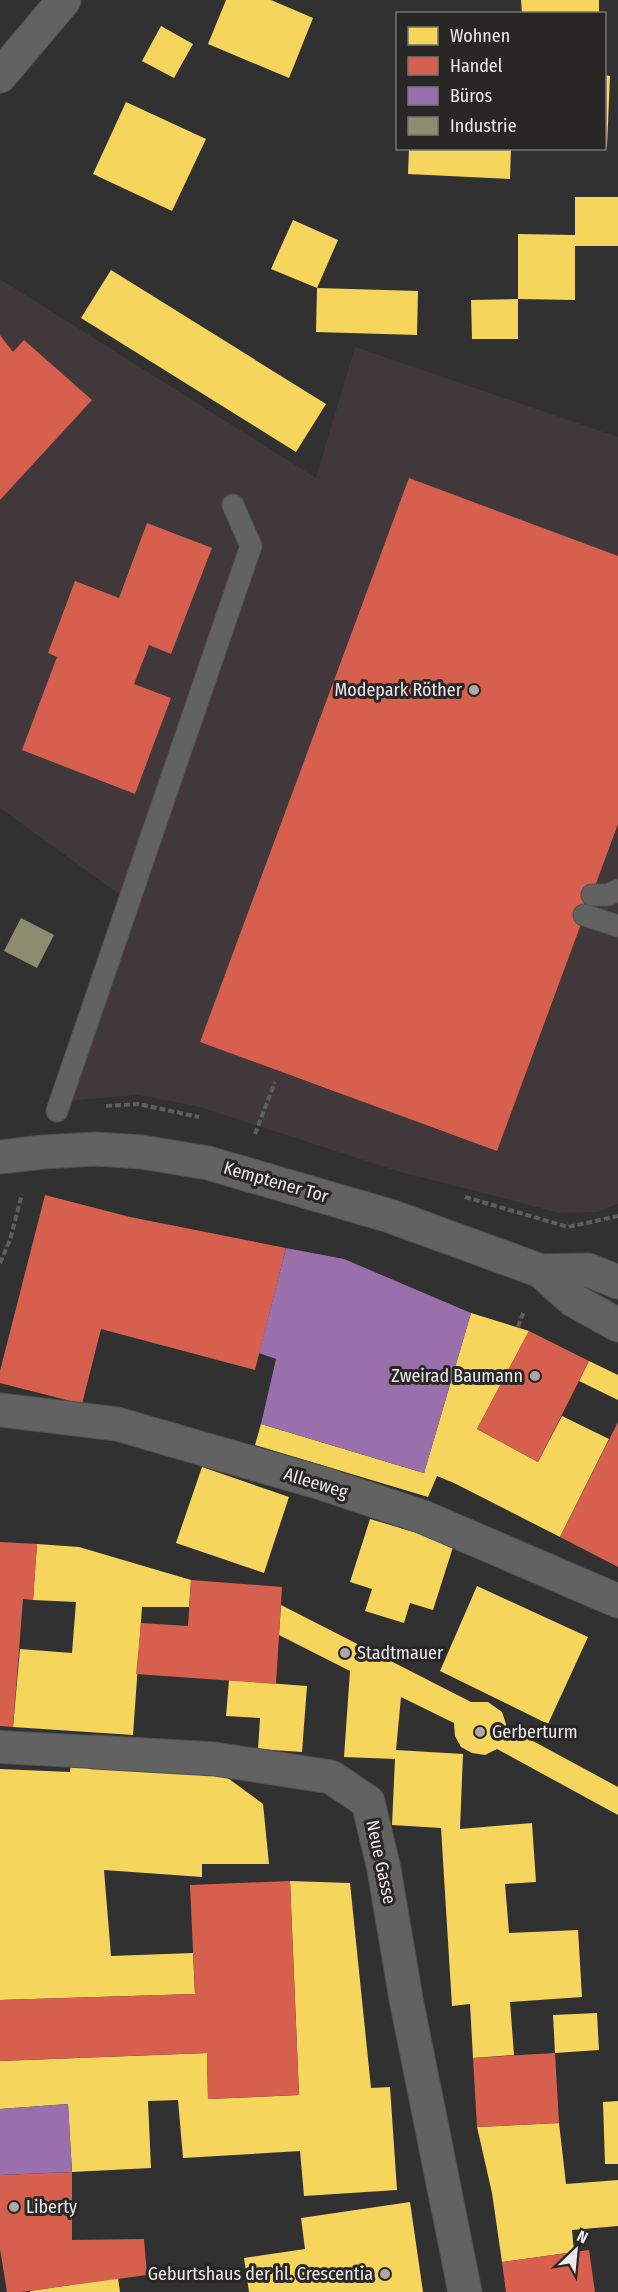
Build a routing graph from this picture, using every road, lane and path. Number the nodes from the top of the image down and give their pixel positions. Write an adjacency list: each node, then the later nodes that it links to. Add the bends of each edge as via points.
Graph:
1 (64, 0): 2 (street)
2 (0, 76)
3 (233, 505): 9 (lane, via 251,546)
4 (618, 890): 5 (lane, via 608,895)
5 (592, 894)
6 (584, 915): 7 (lane)
7 (618, 926)
8 (275, 1082): 10 (path)
9 (57, 1111)
10 (254, 1134)
11 (0, 1157): 14 (street, Kemptener Tor, via 96,1149 208,1163 390,1216)
12 (20, 1199): 13 (path)
13 (0, 1263)
14 (542, 1271): 15 (street, Kemptener Tor, via 588,1270); 16 (street, Kemptener Tor, via 573,1300)
15 (618, 1282)
16 (618, 1325)
17 (0, 1410): 18 (street, Alleeweg, via 117,1424 321,1483 423,1517)
18 (618, 1601)
19 (0, 1748): 20 (street, Neue Gasse)
20 (94, 1752): 21 (street, Neue Gasse, via 215,1758 331,1778 368,1802)
21 (465, 2292)

